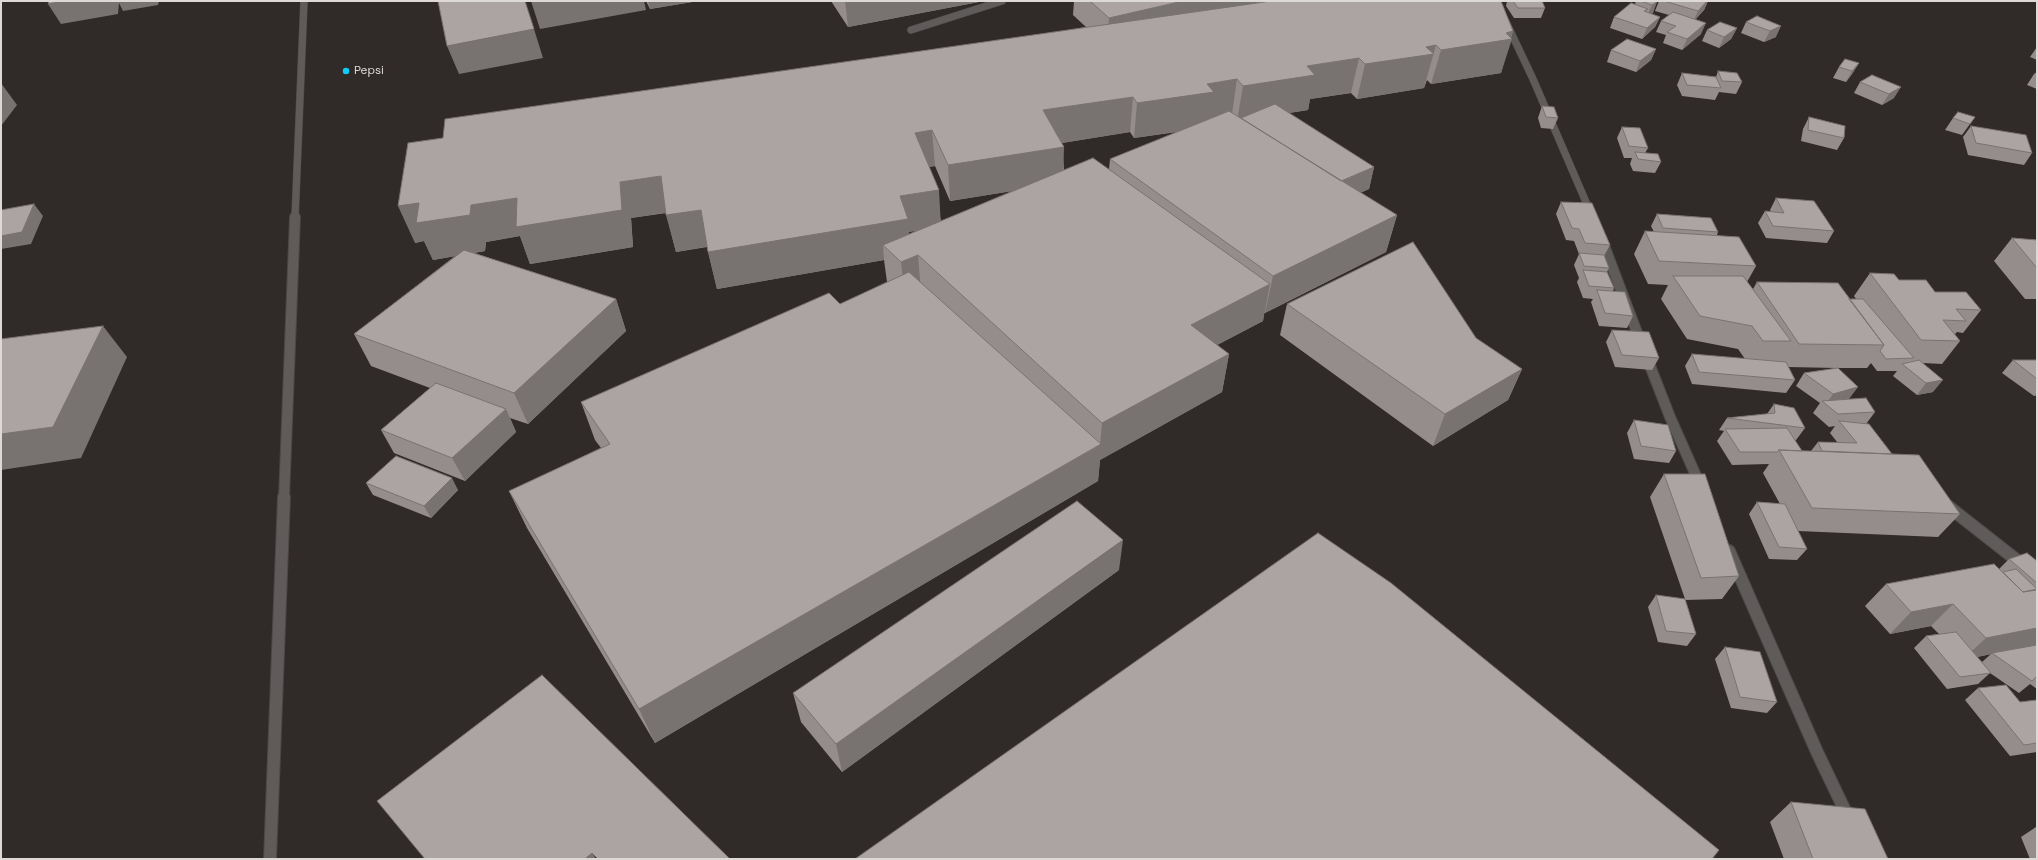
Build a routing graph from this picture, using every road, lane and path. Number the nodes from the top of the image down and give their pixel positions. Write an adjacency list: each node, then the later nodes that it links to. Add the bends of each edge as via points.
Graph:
1 (304, 1): 10 (street)
2 (1002, 1): 4 (street)
3 (1501, 16): 5 (street, via 1522,54 1583,193 1670,417)
4 (911, 30)
5 (1705, 497)
6 (1942, 501): 8 (street)
7 (1724, 541): 9 (street)
8 (2037, 576)
9 (1855, 830)
10 (270, 859)

